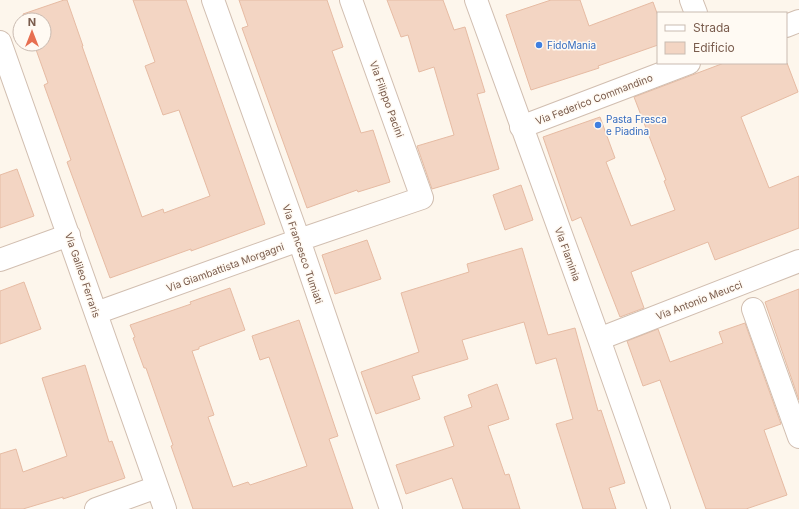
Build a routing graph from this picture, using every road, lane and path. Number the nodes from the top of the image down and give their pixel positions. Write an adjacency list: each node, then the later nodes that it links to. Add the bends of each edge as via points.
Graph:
1 (213, 0): 13 (street, Via Francesco Tumiati)
2 (351, 0): 11 (street, Via Filippo Pacini)
3 (476, 0): 10 (street, Via Flaminia)
4 (691, 0): 5 (street)
5 (696, 12)
6 (799, 21): 7 (street)
7 (787, 26)
8 (0, 42): 12 (street, Via Galileo Ferraris)
9 (686, 64): 10 (street, Via Federico Commandino)
10 (521, 127): 18 (street, Via Flaminia)
11 (422, 198): 13 (street, Via Giambattista Morgagni)
12 (69, 235): 14 (street); 17 (street, Via Galileo Ferraris)
13 (299, 240): 17 (street, Via Giambattista Morgagni); 23 (street, Via Francesco Tumiati)
14 (0, 260)
15 (799, 261): 18 (street, Via Antonio Meucci)
16 (753, 309): 19 (street)
17 (96, 313): 20 (street, Via Galileo Ferraris)
18 (598, 338): 24 (street, Via Flaminia)
19 (799, 437)
20 (157, 487): 21 (street); 22 (street, Via Galileo Ferraris)
21 (96, 509)
22 (165, 509)
23 (391, 509)
24 (659, 509)

